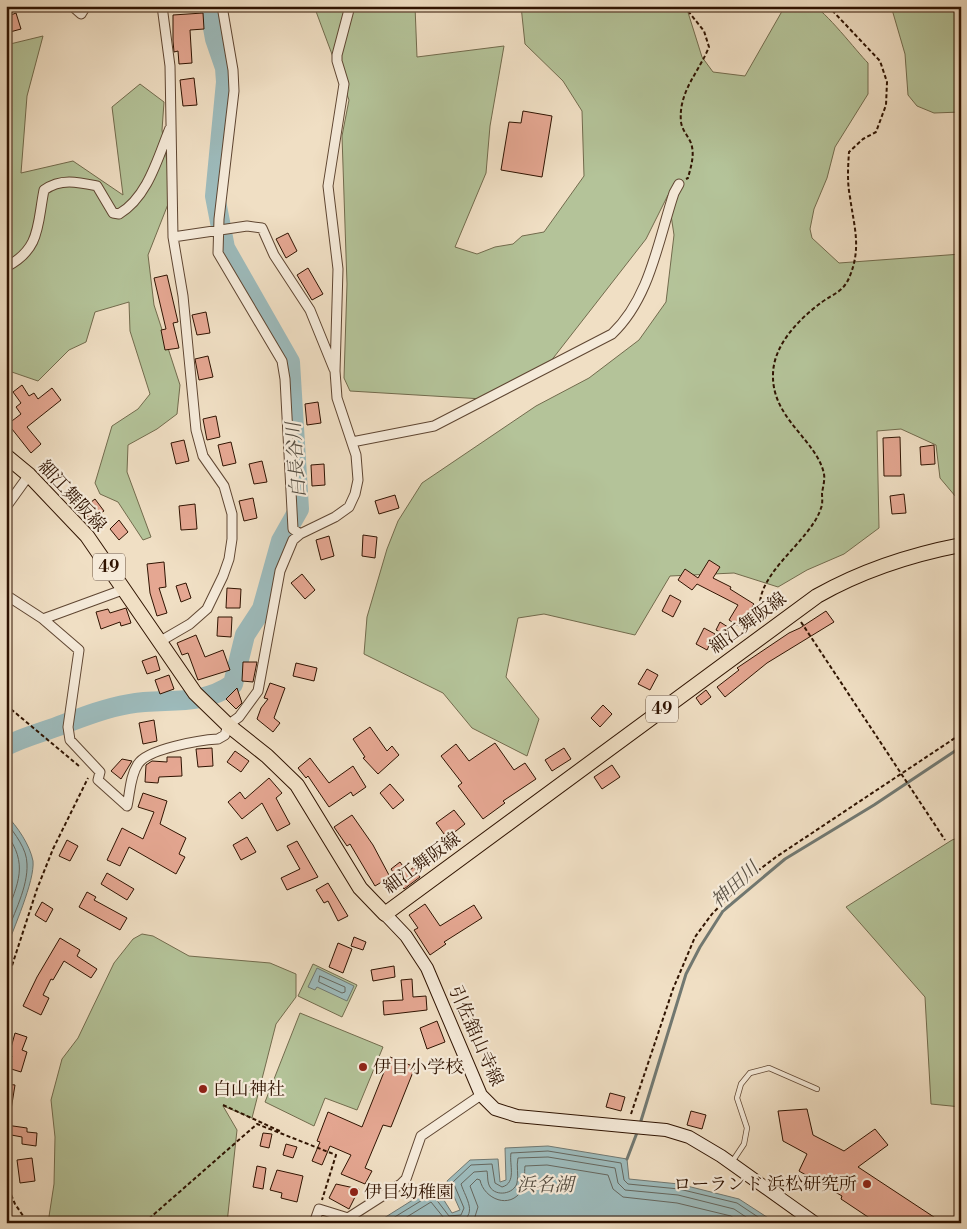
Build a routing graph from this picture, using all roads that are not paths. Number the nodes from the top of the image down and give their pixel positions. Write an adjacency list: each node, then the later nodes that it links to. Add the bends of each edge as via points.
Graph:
1 (72, 6): 2 (street, via 81,14)
2 (86, 6)
3 (162, 6): 6 (street, via 170,66)
4 (222, 6): 8 (street, via 234,91)
5 (350, 6): 11 (street, via 337,55 344,84 328,186 338,269)
6 (172, 124): 9 (street); 10 (street, via 147,182 126,210 114,214 97,186 66,182 51,185 44,190 33,244 25,256)
7 (679, 184): 12 (street, via 638,302 612,334 434,426)
8 (218, 230): 9 (street); 11 (street, via 247,226 262,228 274,255 310,310); 16 (street, via 218,253 282,361 293,529)
9 (173, 237): 21 (street, via 183,296 196,430 203,456 224,486 232,514 232,539 224,576 207,609 190,624)
10 (6, 267)
11 (335, 371): 12 (street, via 337,398)
12 (352, 442): 16 (street, via 359,466 355,494 349,507)
13 (6, 456): 14 (main road, 細江舞阪線 / 49)
14 (29, 475): 15 (street); 18 (main road, 細江舞阪線 / 49, via 87,536)
15 (6, 507)
16 (300, 534): 22 (street, via 280,571 258,691)
17 (961, 545): 23 (main road, 細江舞阪線 / 49, via 872,568 835,586 794,612)
18 (125, 589): 20 (street); 21 (main road, 細江舞阪線 / 49)
19 (6, 595): 20 (street)
20 (43, 619): 22 (street, via 79,650 69,716 70,740 100,772 98,780 127,806 138,764 146,756 218,739 225,735)
21 (159, 642): 22 (main road, 細江舞阪線 / 49, via 199,696)
22 (228, 726): 23 (main road, 細江舞阪線 / 49, via 268,756 297,785 360,888)
23 (385, 914): 25 (main road, 引佐舘山寺線, via 406,936 427,968)
24 (818, 1089): 26 (lane, via 770,1068 750,1073 741,1084 737,1098 747,1128 744,1144)
25 (482, 1095): 26 (main road, 引佐舘山寺線, via 495,1109 506,1114 666,1130 689,1137); 27 (street, via 420,1136 406,1179 401,1184 348,1218 319,1209)
26 (731, 1163): 28 (main road)
27 (314, 1223)
28 (815, 1223)

